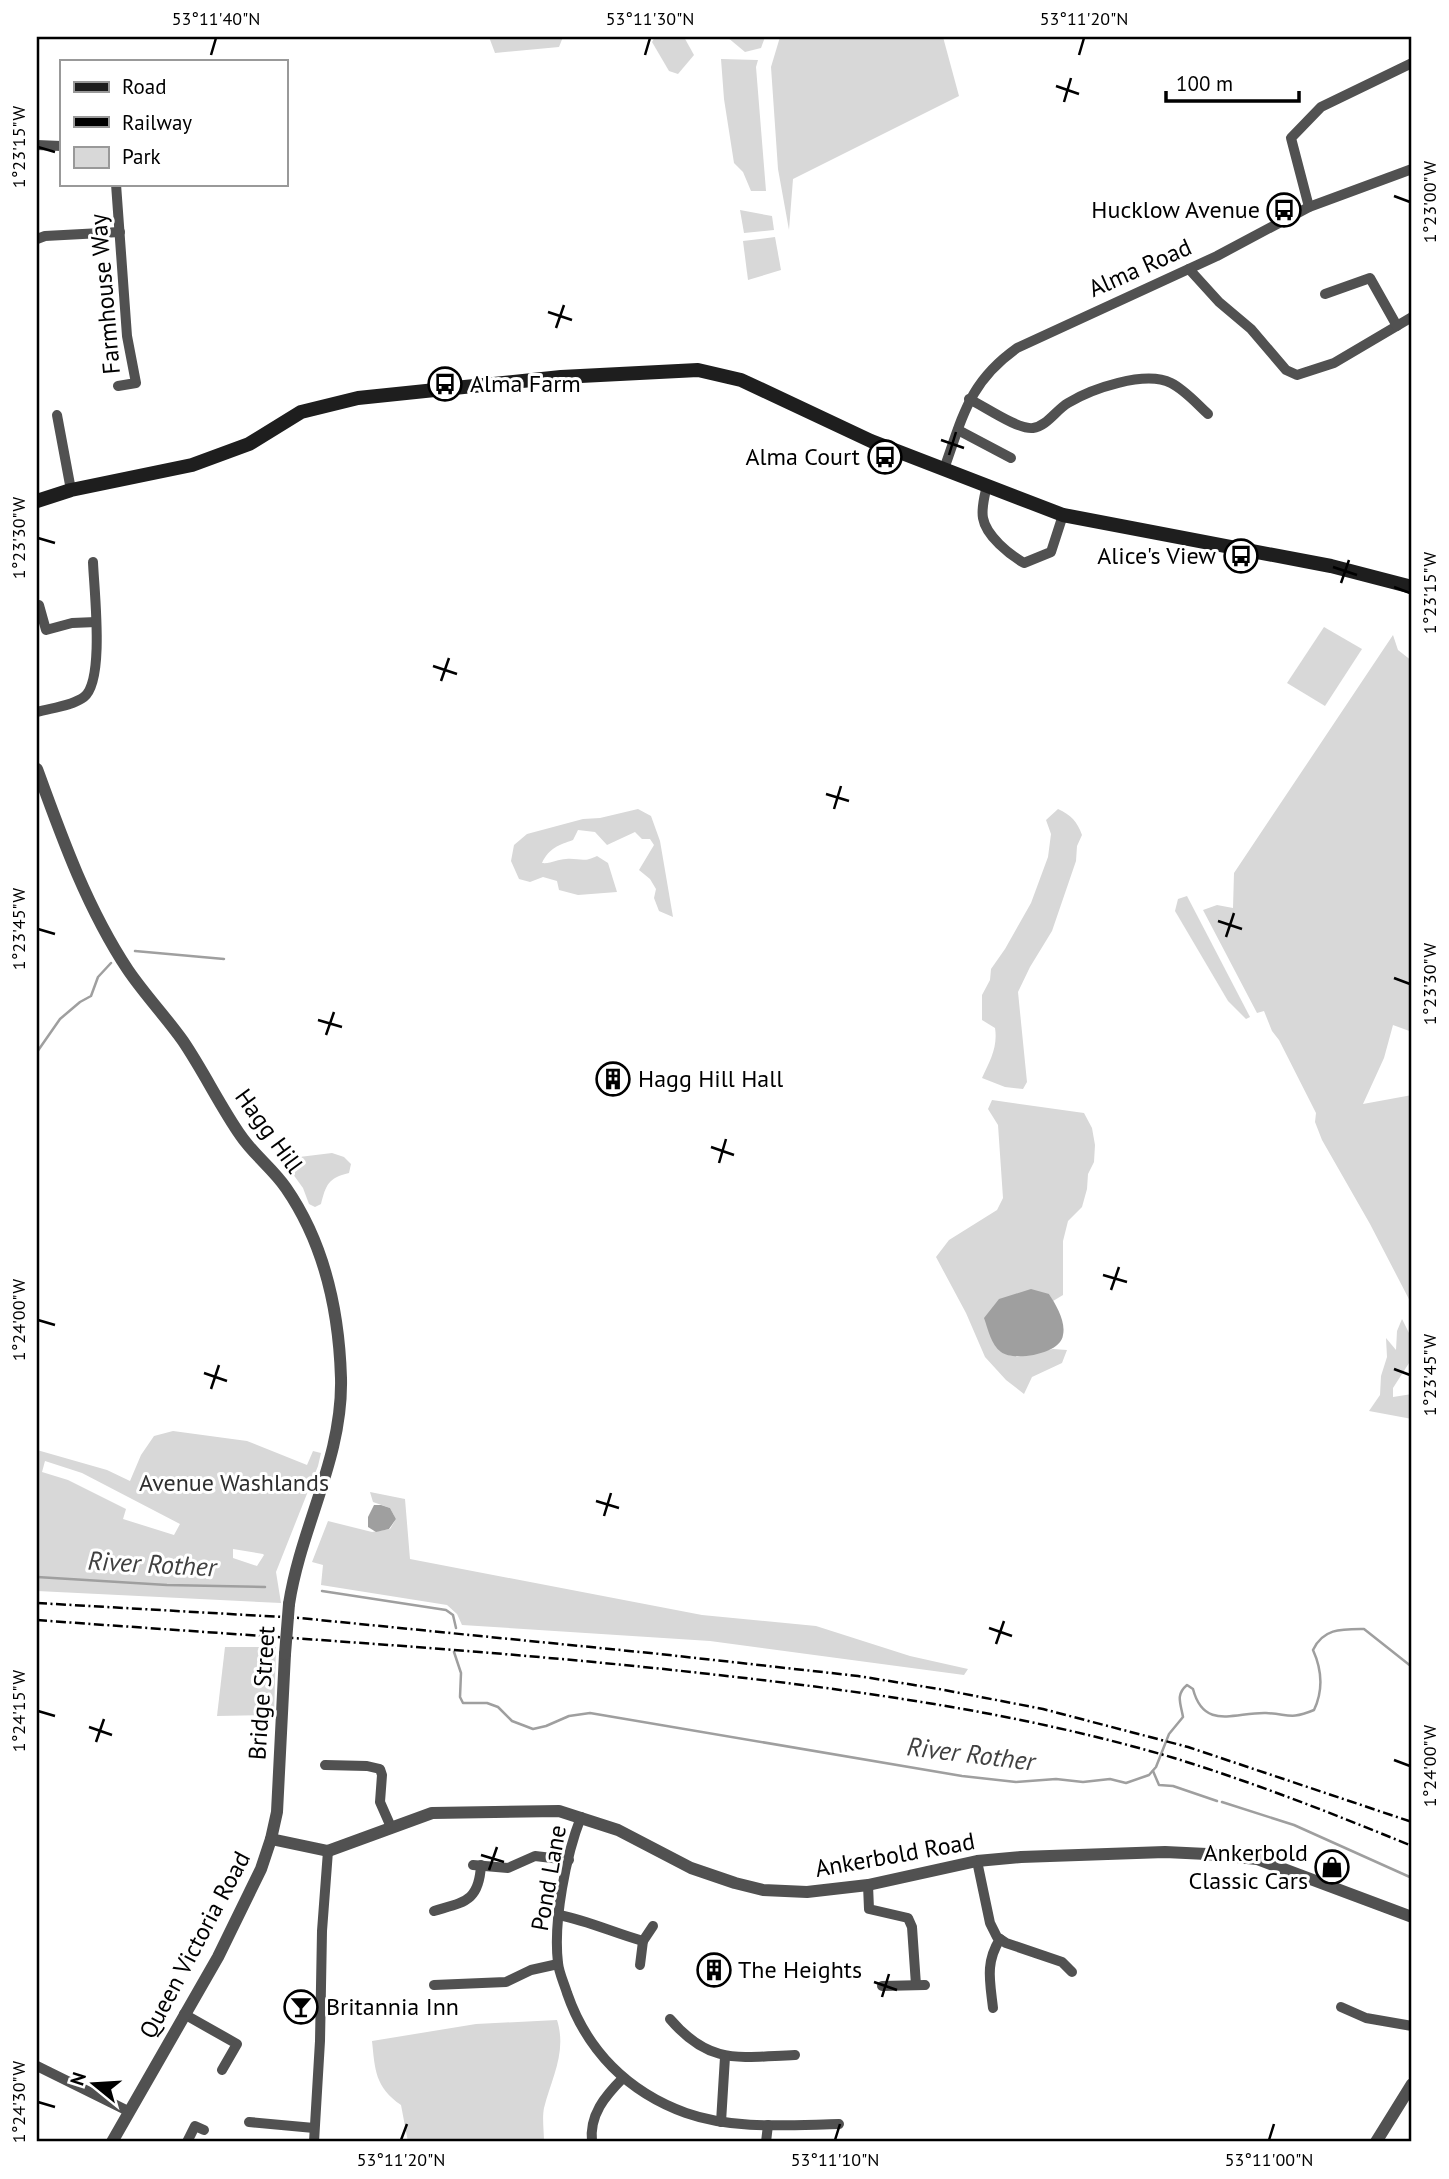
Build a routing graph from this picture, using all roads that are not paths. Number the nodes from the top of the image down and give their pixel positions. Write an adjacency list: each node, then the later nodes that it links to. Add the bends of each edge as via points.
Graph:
1 (1412, 63): 6 (street, via 1321,107 1291,138)
2 (37, 145): 3 (street)
3 (60, 146)
4 (1412, 169): 6 (street, Alma Road)
5 (116, 186): 7 (street, Farmhouse Way)
6 (1309, 207): 9 (street, Alma Road)
7 (120, 232): 8 (street); 13 (street, Farmhouse Way, via 127,336 136,383)
8 (41, 237)
9 (1189, 269): 12 (street, via 1286,370 1297,375 1334,362); 14 (street, Alma Road, via 1017,348 988,372)
10 (1325, 294): 12 (street, via 1370,278)
11 (1412, 317): 12 (street)
12 (1397, 326)
13 (118, 386)
14 (969, 399): 15 (street, via 1034,428 1065,405 1095,391 1153,378 1175,385); 17 (street, Alma Road)
15 (1208, 414)
16 (57, 415): 21 (street)
17 (958, 430): 18 (street); 19 (street, Alma Road)
18 (1011, 458)
19 (944, 469): 20 (main road); 21 (main road, via 871,441 741,380 698,370 561,377 406,392 322,406 301,412 230,452 160,473)
20 (987, 485): 23 (main road); 23 (street, via 983,521 1024,563 1051,552)
21 (71, 490): 22 (main road)
22 (37, 501)
23 (1063, 515): 25 (main road, via 1331,566)
24 (93, 562): 27 (street)
25 (1412, 587)
26 (39, 605): 27 (street, via 46,630)
27 (96, 622): 28 (street, via 97,671 89,692 82,699)
28 (37, 712)
29 (37, 769): 30 (street, Hagg Hill, via 97,919 129,971 182,1040 242,1137 286,1188 324,1262 339,1345 340,1423)
30 (301, 1552): 34 (street, Bridge Street, bridge, via 289,1604 277,1812)
31 (325, 1765): 33 (street, via 380,1769 380,1802)
32 (581, 1816): 33 (street, Ankerbold Road, via 559,1811 432,1812); 36 (street, Pond Lane); 38 (street, Ankerbold Road, via 691,1868 750,1887 807,1892)
33 (391, 1827): 35 (street, Ankerbold Road)
34 (271, 1839): 35 (street); 52 (street, Queen Victoria Road, via 235,1924)
35 (328, 1852): 67 (street)
36 (569, 1860): 39 (street, via 535,1856 508,1868 477,1865 475,1894 468,1901); 40 (street, Pond Lane)
37 (977, 1861): 38 (street, Ankerbold Road); 41 (street, Ankerbold Road, via 1165,1852 1256,1859); 43 (street, via 990,1923)
38 (868, 1885): 49 (street, via 869,1909 908,1918 921,1985)
39 (434, 1911)
40 (559, 1915): 44 (street); 45 (street, Pond Lane)
41 (1412, 1917)
42 (653, 1926): 44 (street)
43 (1000, 1939): 47 (street, via 1062,1962); 51 (street, via 989,1964)
44 (643, 1941): 46 (street)
45 (558, 1964): 48 (street, via 506,1982); 59 (street, Pond Lane, via 577,2021)
46 (640, 1965)
47 (1072, 1972)
48 (434, 1985)
49 (882, 1986)
50 (1341, 2007): 54 (street, via 1366,2018)
51 (993, 2008)
52 (184, 2014): 58 (street, via 237,2044); 61 (street, Queen Victoria Road)
53 (670, 2019): 56 (street, via 686,2037)
54 (1412, 2026)
55 (795, 2055): 56 (street)
56 (725, 2057): 63 (street)
57 (37, 2066): 61 (street)
58 (222, 2070)
59 (623, 2077): 63 (street, Pond Lane, via 670,2106); 71 (street, via 597,2112 591,2126)
60 (1412, 2084): 73 (street)
61 (128, 2111): 68 (street, Queen Victoria Road)
62 (249, 2122): 67 (street)
63 (721, 2122): 65 (street, Pond Lane)
64 (839, 2124): 65 (street, Pond Lane)
65 (768, 2125): 72 (street)
66 (200, 2128): 69 (street)
67 (314, 2128): 70 (street)
68 (112, 2142)
69 (187, 2142)
70 (314, 2142)
71 (592, 2142)
72 (766, 2142)
73 (1376, 2142)

